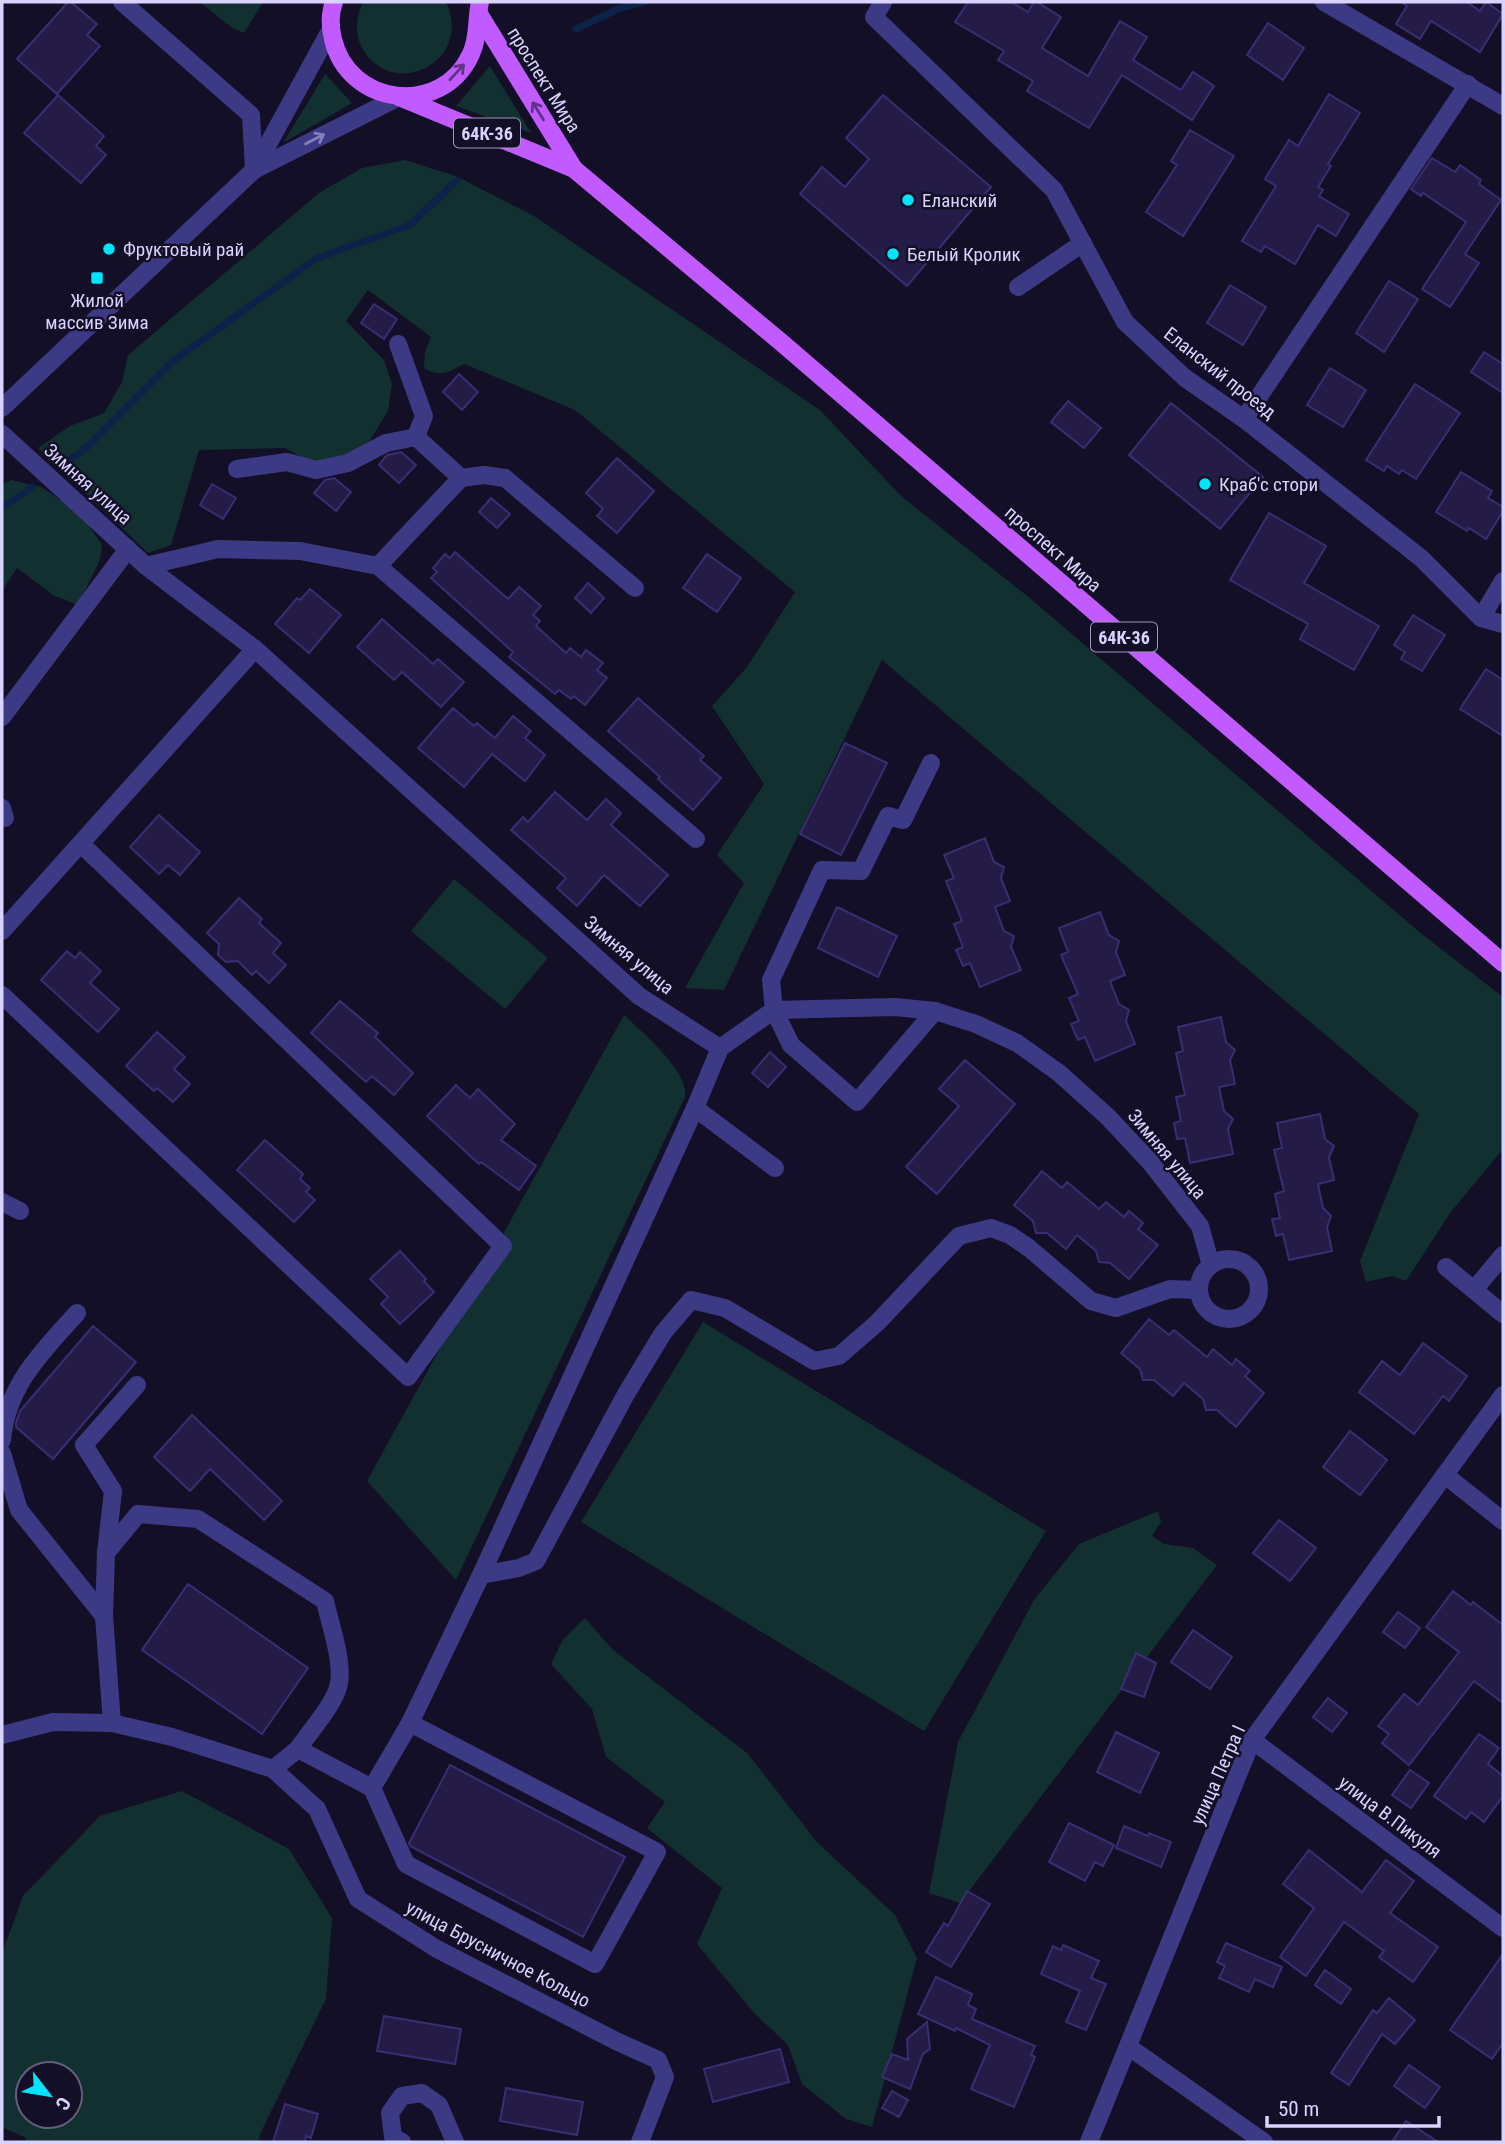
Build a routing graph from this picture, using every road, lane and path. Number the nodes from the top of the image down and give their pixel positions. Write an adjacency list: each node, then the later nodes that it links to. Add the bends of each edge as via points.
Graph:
1 (122, 2): 12 (street, via 251,115)
2 (318, 2): 7 (main road, 64К-36)
3 (334, 2): 7 (main road, 64К-36)
4 (883, 2): 13 (street, Еланский проезд, via 874,18 1054,190)
5 (1324, 2): 8 (street)
6 (477, 5): 9 (main road, 64К-36, one-way to 6, via 421,95 458,73 471,55 477,35); 11 (main road, проспект Мира / 64К-36, one-way to 6)
7 (331, 29): 9 (main road, 64К-36, via 335,49 360,82); 12 (street)
8 (1468, 84): 10 (street); 17 (street)
9 (400, 96): 11 (main road, проспект Мира / 64К-36); 12 (street, one-way to 9)
10 (1503, 106)
11 (574, 169): 35 (main road, проспект Мира / 64К-36)
12 (254, 170): 16 (street)
13 (1083, 243): 14 (street); 17 (street, Еланский проезд, via 1125,322 1185,378)
14 (1018, 287)
15 (398, 344): 19 (street, via 424,416)
16 (2, 408)
17 (1244, 419): 27 (street, Еланский проезд, via 1421,558)
18 (2, 434): 22 (street, Зимняя улица)
19 (416, 437): 20 (street, via 386,443 348,463 316,470 287,462); 21 (street)
20 (237, 469)
21 (461, 478): 24 (street); 26 (street, via 505,478)
22 (128, 549): 23 (street, Зимняя улица); 30 (street)
23 (146, 566): 24 (street, via 218,550 300,551); 29 (street, Зимняя улица)
24 (378, 566): 32 (street)
25 (1503, 581): 27 (street)
26 (635, 587)
27 (1481, 618): 28 (street)
28 (1503, 624)
29 (255, 649): 33 (street); 39 (street, Зимняя улица, via 639,996)
30 (2, 717)
31 (931, 763): 37 (street, via 903,820 888,816 861,872 822,870 771,980)
32 (696, 839)
33 (81, 844): 34 (street); 36 (street, via 503,1246 408,1377)
34 (2, 931)
35 (1503, 963)
36 (2, 995)
37 (774, 1010): 38 (street, Зимняя улица, via 895,1007); 38 (street, via 791,1045 857,1102); 39 (street)
38 (935, 1011): 45 (street, Зимняя улица, via 1017,1044 1059,1073 1108,1117 1200,1226)
39 (720, 1048): 40 (street)
40 (695, 1108): 41 (street); 58 (street)
41 (775, 1168)
42 (2, 1202): 43 (street)
43 (20, 1211)
44 (1503, 1255): 48 (street)
45 (1212, 1265): 47 (street); 47 (street, via 1229,1259 1247,1265 1258,1280 1257,1300 1244,1315 1223,1318 1206,1308)
46 (1446, 1267): 48 (street)
47 (1199, 1290): 58 (street, via 1170,1289 1116,1308 1091,1301 1029,1248 990,1228 959,1236 877,1323 839,1356 814,1361 725,1308 691,1300 663,1333 626,1394 536,1561)
48 (1474, 1290): 50 (street)
49 (77, 1313): 53 (street, via 30,1365 12,1401)
50 (1503, 1314)
51 (137, 1385): 57 (street, via 84,1445 113,1491)
52 (1503, 1395): 55 (street, улица Петра I)
53 (2, 1440)
54 (2, 1453): 59 (street, via 19,1510)
55 (1445, 1475): 56 (street); 63 (street, улица Петра I)
56 (1503, 1521)
57 (106, 1553): 59 (street); 64 (street, via 138,1514 198,1519 325,1601 339,1684)
58 (481, 1576): 61 (street)
59 (104, 1616): 60 (street)
60 (112, 1723): 62 (street, улица Брусничное Кольцо, via 53,1722); 65 (street, улица Брусничное Кольцо)
61 (410, 1723): 66 (street); 66 (street, via 657,1852 595,1964 406,1864)
62 (2, 1735)
63 (1252, 1740): 67 (street, улица В.Пикуля); 68 (street, улица Петра I)
64 (298, 1749): 65 (street); 66 (street)
65 (273, 1769): 71 (street, улица Брусничное Кольцо, via 317,1809 358,1899 437,1949 658,2060 665,2077)
66 (372, 1788)
67 (1503, 1928)
68 (1129, 2047): 72 (street, улица Петра I); 73 (street)
69 (398, 2139): 70 (street, via 390,2113 402,2096 422,2093 439,2105)
70 (455, 2142)
71 (640, 2142)
72 (1089, 2142)
73 (1264, 2142)

